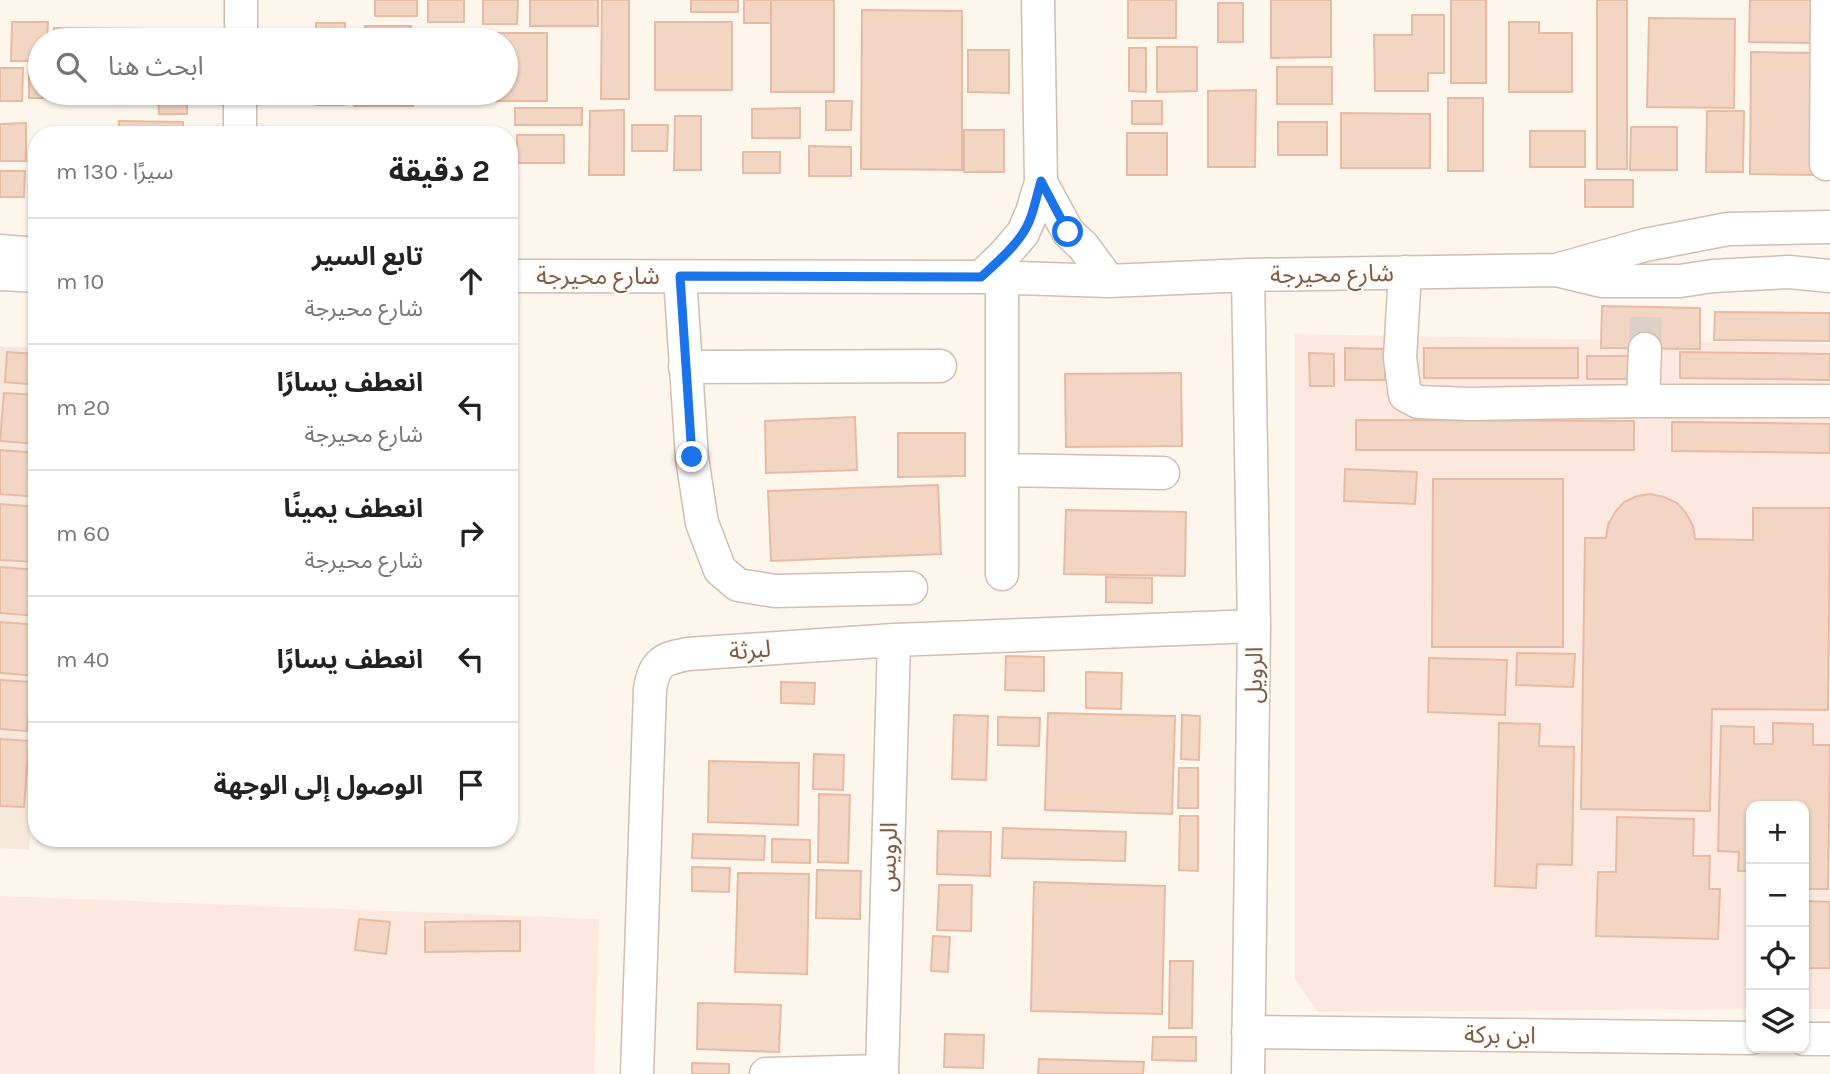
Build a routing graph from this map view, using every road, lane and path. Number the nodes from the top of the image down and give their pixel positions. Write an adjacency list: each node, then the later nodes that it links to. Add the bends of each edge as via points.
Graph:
1 (241, 0): 4 (street)
2 (1038, 0): 8 (street)
3 (1828, 0): 7 (street)
4 (241, 28)
5 (240, 105): 6 (street)
6 (240, 126)
7 (1826, 164)
8 (1041, 181): 20 (street, via 1023,233); 21 (street, via 1068,232)
9 (1830, 227): 12 (street, شارع محيرجة, via 1728,229 1645,245)
10 (0, 251): 11 (street)
11 (28, 253)
12 (1556, 270): 13 (street, شارع محيرجة); 19 (street, شارع محيرجة, via 1646,294 1680,281 1713,276 1788,272)
13 (1405, 272): 15 (street, شارع محيرجة); 25 (street, via 1400,358 1405,394 1418,402)
14 (0, 274): 16 (street)
15 (1248, 275): 21 (street, شارع محيرجة); 31 (street, الرويل)
16 (28, 276)
17 (518, 276): 18 (street, شارع محيرجة)
18 (680, 276): 20 (street, شارع محيرجة); 24 (street)
19 (1830, 276)
20 (991, 277): 21 (street, شارع محيرجة); 27 (street)
21 (1109, 281)
22 (1645, 349): 25 (street)
23 (940, 366): 24 (street)
24 (685, 367): 30 (street, via 702,523 720,570 738,585 775,591)
25 (1643, 401): 26 (street)
26 (1830, 401)
27 (1002, 470): 28 (street); 29 (street)
28 (1163, 473)
29 (1002, 574)
30 (911, 588)
31 (1254, 626): 32 (street, لبرثة); 33 (street, الرويل)
32 (894, 640): 37 (street, الرويس); 38 (street, لبرثة, via 688,654 661,663 653,673)
33 (1248, 1032): 34 (street, ابن بركة); 40 (street, الرويل)
34 (1746, 1038)
35 (1809, 1038): 36 (street)
36 (1830, 1039)
37 (882, 1073): 39 (street)
38 (637, 1074)
39 (766, 1074)
40 (1248, 1074)

